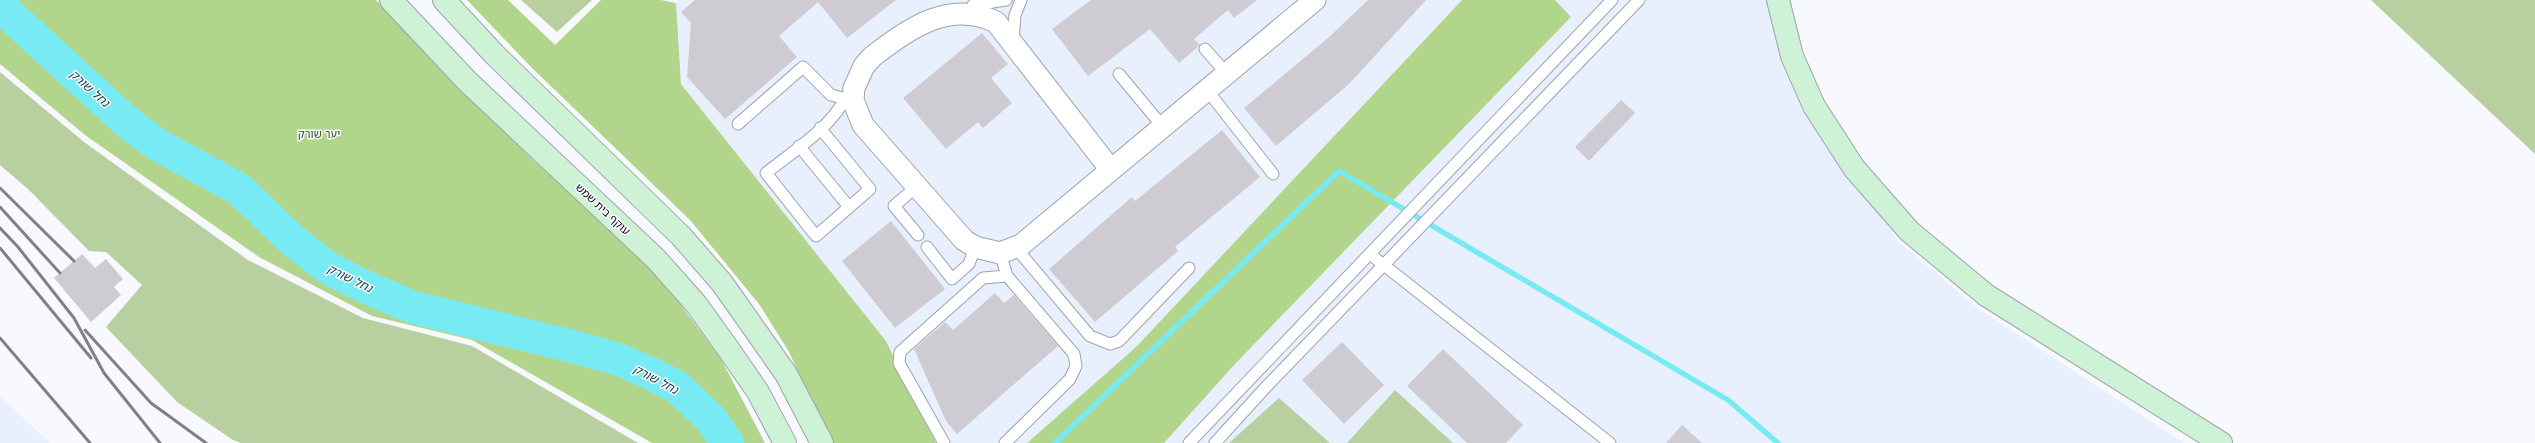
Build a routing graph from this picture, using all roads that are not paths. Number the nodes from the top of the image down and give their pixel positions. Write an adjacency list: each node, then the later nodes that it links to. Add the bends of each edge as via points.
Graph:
1 (391, 0): 32 (main road, עוקף בית שמש, via 467,81 656,259 696,304 729,350 758,392)
2 (444, 0): 33 (main road, via 495,55 681,236 722,283 786,374)
3 (1006, 0): 9 (lane)
4 (1021, 0): 10 (lane, via 1015,15)
5 (1315, 0): 13 (street)
6 (1612, 0): 28 (lane)
7 (1639, 0): 29 (lane)
8 (1778, 0): 39 (main road, via 1792,56 1814,106 1854,168 1909,231 1986,295)
9 (973, 5): 10 (street, via 986,11); 15 (street, via 960,2 936,6 872,56 858,77)
10 (1013, 44): 20 (street)
11 (1205, 49): 13 (lane)
12 (1119, 74): 17 (lane)
13 (1227, 74): 14 (street)
14 (1207, 90): 17 (street); 21 (lane)
15 (849, 99): 16 (lane, via 831,95 803,67); 18 (lane); 22 (street, via 863,125)
16 (738, 124)
17 (1163, 127): 20 (street)
18 (820, 128): 19 (lane); 23 (lane, via 870,189)
19 (799, 146): 23 (lane); 23 (lane, via 766,173 816,236)
20 (1111, 170): 27 (street)
21 (1273, 174)
22 (916, 187): 24 (lane, via 894,206); 26 (street, via 954,230)
23 (850, 207)
24 (918, 235)
25 (927, 247): 26 (lane, via 952,279 969,264)
26 (975, 247): 27 (street)
27 (1008, 250): 30 (lane, via 1090,336 1110,344 1119,340); 31 (lane)
28 (1371, 255): 29 (lane); 36 (lane)
29 (1383, 266): 37 (lane); 38 (lane)
30 (1189, 268)
31 (1007, 276): 34 (lane, via 983,278 900,352 898,363); 35 (lane, via 1074,354 1076,366 1070,379)
32 (785, 443)
33 (822, 443)
34 (944, 443)
35 (1005, 443)
36 (1189, 443)
37 (1215, 443)
38 (1610, 443)
39 (2221, 443)

